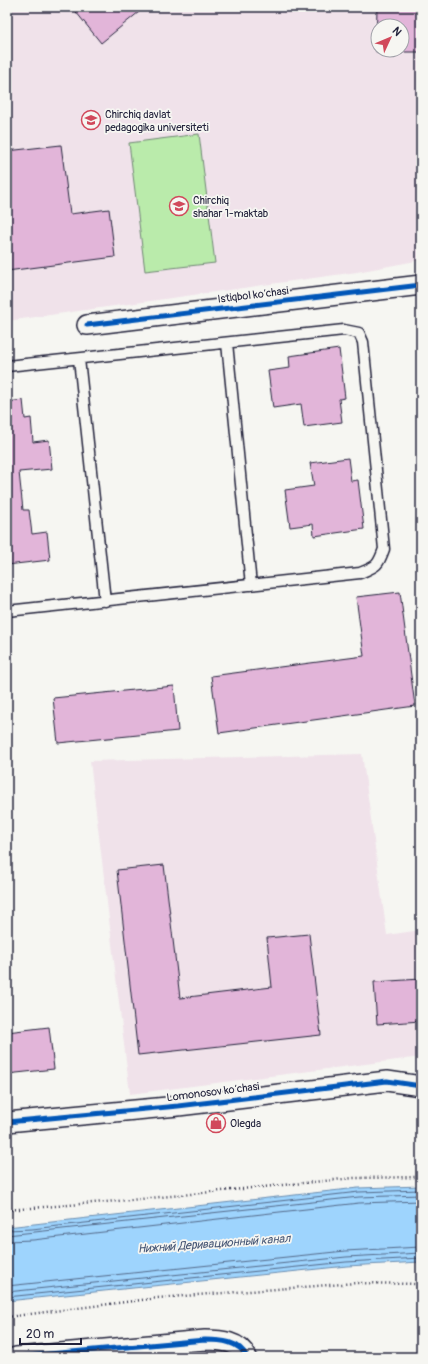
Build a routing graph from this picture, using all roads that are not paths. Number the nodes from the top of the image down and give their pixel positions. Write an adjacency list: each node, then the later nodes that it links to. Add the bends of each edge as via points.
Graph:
1 (421, 285): 2 (street, Istiqbol ko‘chasi)
2 (87, 325)
3 (227, 343): 4 (lane); 6 (lane); 6 (lane, via 344,330 359,333 364,342 384,548 379,563 360,573)
4 (79, 359): 5 (lane); 7 (lane)
5 (7, 366)
6 (251, 585): 7 (lane)
7 (105, 601): 8 (lane)
8 (7, 611)
9 (421, 1086): 10 (street, Lomonosov ko‘chasi, via 387,1081 178,1106)
10 (7, 1122)
11 (16, 1357): 12 (street, via 220,1340 235,1344)
12 (247, 1357)

